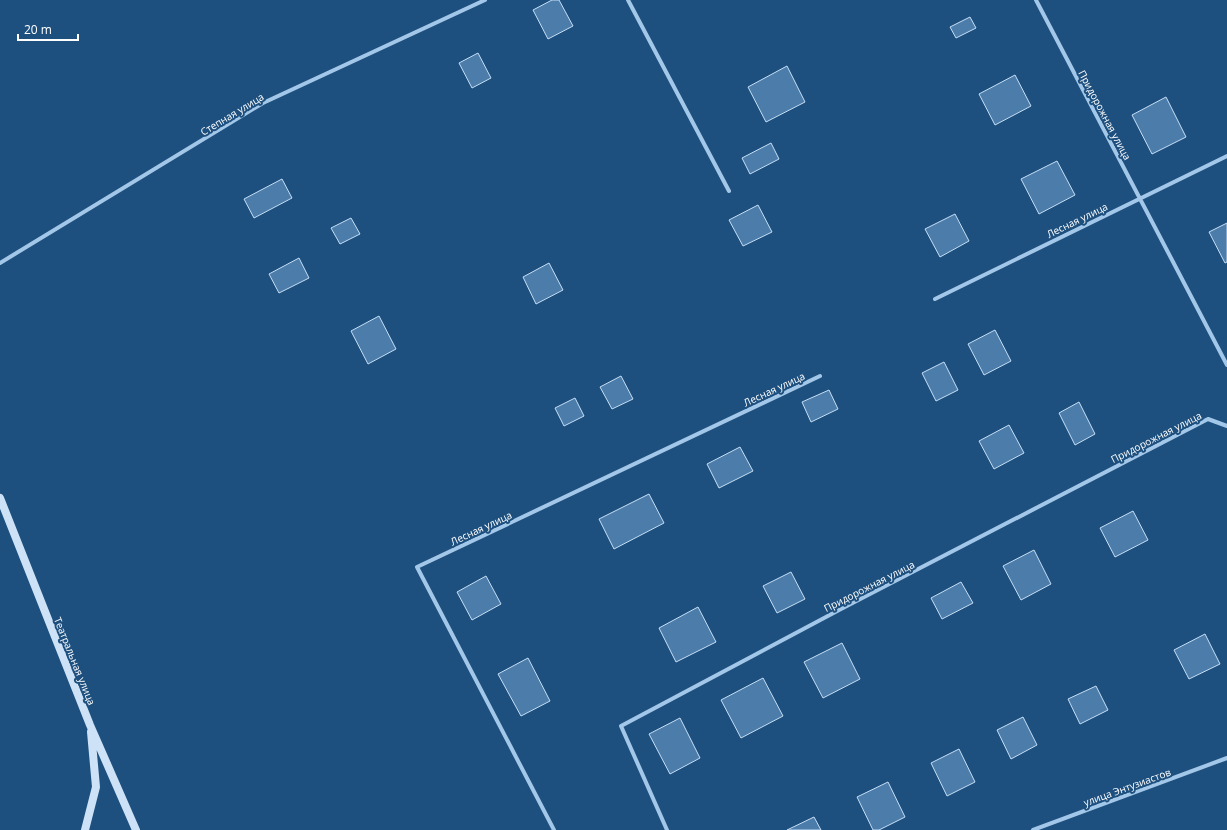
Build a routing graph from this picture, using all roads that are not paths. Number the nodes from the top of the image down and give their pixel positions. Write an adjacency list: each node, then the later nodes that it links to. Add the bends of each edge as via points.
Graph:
1 (485, 0): 7 (street, Степная улица, via 263,103)
2 (628, 0): 5 (street)
3 (1036, 0): 6 (street, Придорожная улица)
4 (1227, 156): 6 (street, Лесная улица)
5 (729, 191)
6 (1140, 198): 8 (street, Лесная улица); 9 (street, Придорожная улица)
7 (0, 263)
8 (935, 299)
9 (1227, 365)
10 (820, 376): 17 (street, Лесная улица, via 417,567)
11 (1227, 426): 18 (street, Придорожная улица, via 1208,419 834,612 621,726)
12 (0, 498): 13 (main road, Театральная улица)
13 (90, 725): 15 (main road, via 96,787); 16 (main road, Театральная улица)
14 (1227, 758): 19 (street, улица Энтузиастов)
15 (85, 830)
16 (136, 830)
17 (554, 830)
18 (667, 830)
19 (1033, 830)

